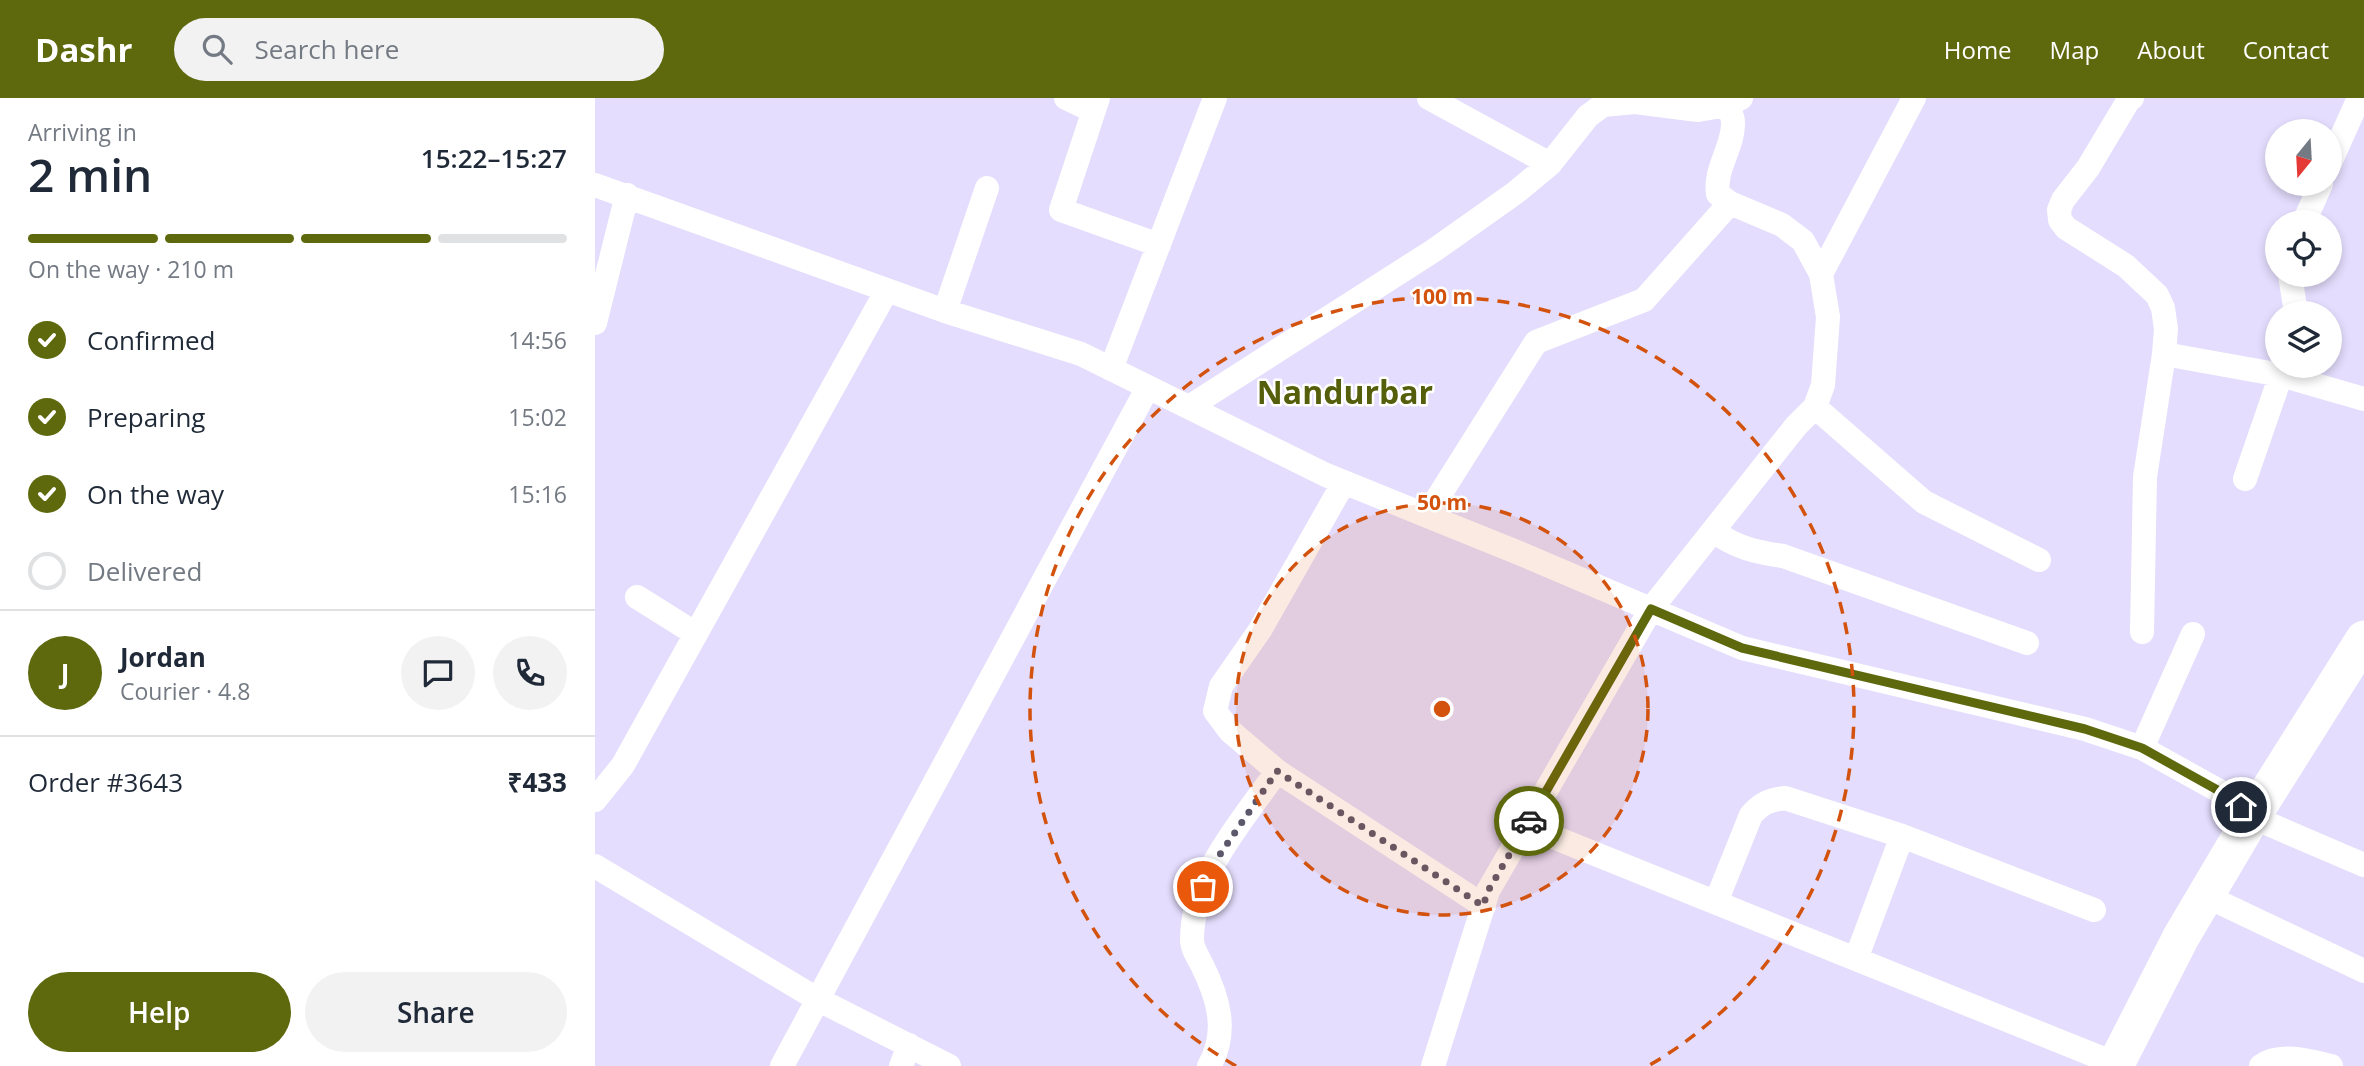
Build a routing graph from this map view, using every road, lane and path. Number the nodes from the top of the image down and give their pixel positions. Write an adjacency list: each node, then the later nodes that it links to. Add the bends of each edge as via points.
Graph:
1 (1066, 98): 9 (street)
2 (1215, 98): 16 (street)
3 (1429, 98): 11 (street)
4 (1914, 98): 17 (street)
5 (2131, 98): 21 (street, via 2063,200 2060,219 2066,228 2126,266 2157,295 2166,329)
6 (2360, 98): 10 (street)
7 (1601, 102): 8 (street, via 1698,110); 11 (street)
8 (1734, 102): 15 (street, via 1729,143 1716,182 1718,194)
9 (1096, 104): 16 (street, via 1061,210)
10 (2342, 137)
11 (1550, 163): 28 (street, via 1433,251)
12 (595, 185): 14 (street)
13 (987, 188): 19 (street)
14 (627, 195): 18 (street); 20 (street)
15 (1730, 203): 17 (street, via 1782,226 1803,241); 32 (street, via 1644,300 1536,342)
16 (1159, 245): 23 (street)
17 (1821, 274): 29 (street, via 1828,317 1823,385)
18 (887, 290): 19 (street); 38 (street)
19 (945, 311): 23 (street, via 1081,354)
20 (595, 323)
21 (2164, 354): 22 (street); 37 (street, via 2145,477)
22 (2265, 368)
23 (1111, 369): 26 (street)
24 (2280, 378): 30 (street)
25 (2305, 378): 27 (street)
26 (1148, 387): 28 (street); 56 (street)
27 (2364, 399)
28 (1189, 407): 31 (street)
29 (1815, 407): 33 (street); 34 (street, via 1924,502)
30 (2245, 479)
31 (1344, 482): 32 (street); 43 (street, via 1260,630 1221,686 1216,711 1230,731)
32 (1427, 516): 36 (street)
33 (1713, 531): 36 (street); 41 (street, via 1733,545 1783,556)
34 (2039, 559)
35 (637, 597): 38 (street)
36 (1651, 609): 42 (street, via 1742,648 2085,729); 46 (street)
37 (2142, 632)
38 (696, 634): 44 (street, via 623,765)
39 (2193, 634): 42 (street)
40 (2364, 639): 45 (street)
41 (2027, 643)
42 (2142, 748): 45 (street, via 2230,797)
43 (1277, 771): 52 (street); 62 (street, via 1210,869 1196,905 1191,943 1217,999 1220,1018 1220,1037)
44 (595, 800)
45 (2252, 817): 48 (street); 50 (street)
46 (1526, 826): 51 (street); 52 (street)
47 (1902, 836): 51 (street, via 1785,799 1770,800 1751,815); 53 (street); 54 (street)
48 (2364, 865)
49 (595, 866): 56 (street)
50 (2206, 896): 55 (street); 59 (street)
51 (1716, 902): 54 (street)
52 (1483, 906): 58 (street)
53 (2094, 910)
54 (1856, 959): 59 (street)
55 (2364, 971)
56 (817, 999): 57 (street); 60 (street)
57 (905, 1056): 61 (street)
58 (1439, 1065)
59 (2116, 1065)
60 (782, 1066)
61 (949, 1066)
62 (1209, 1066)
63 (2261, 1066): 64 (street, via 2304,1060)
64 (2331, 1066)

